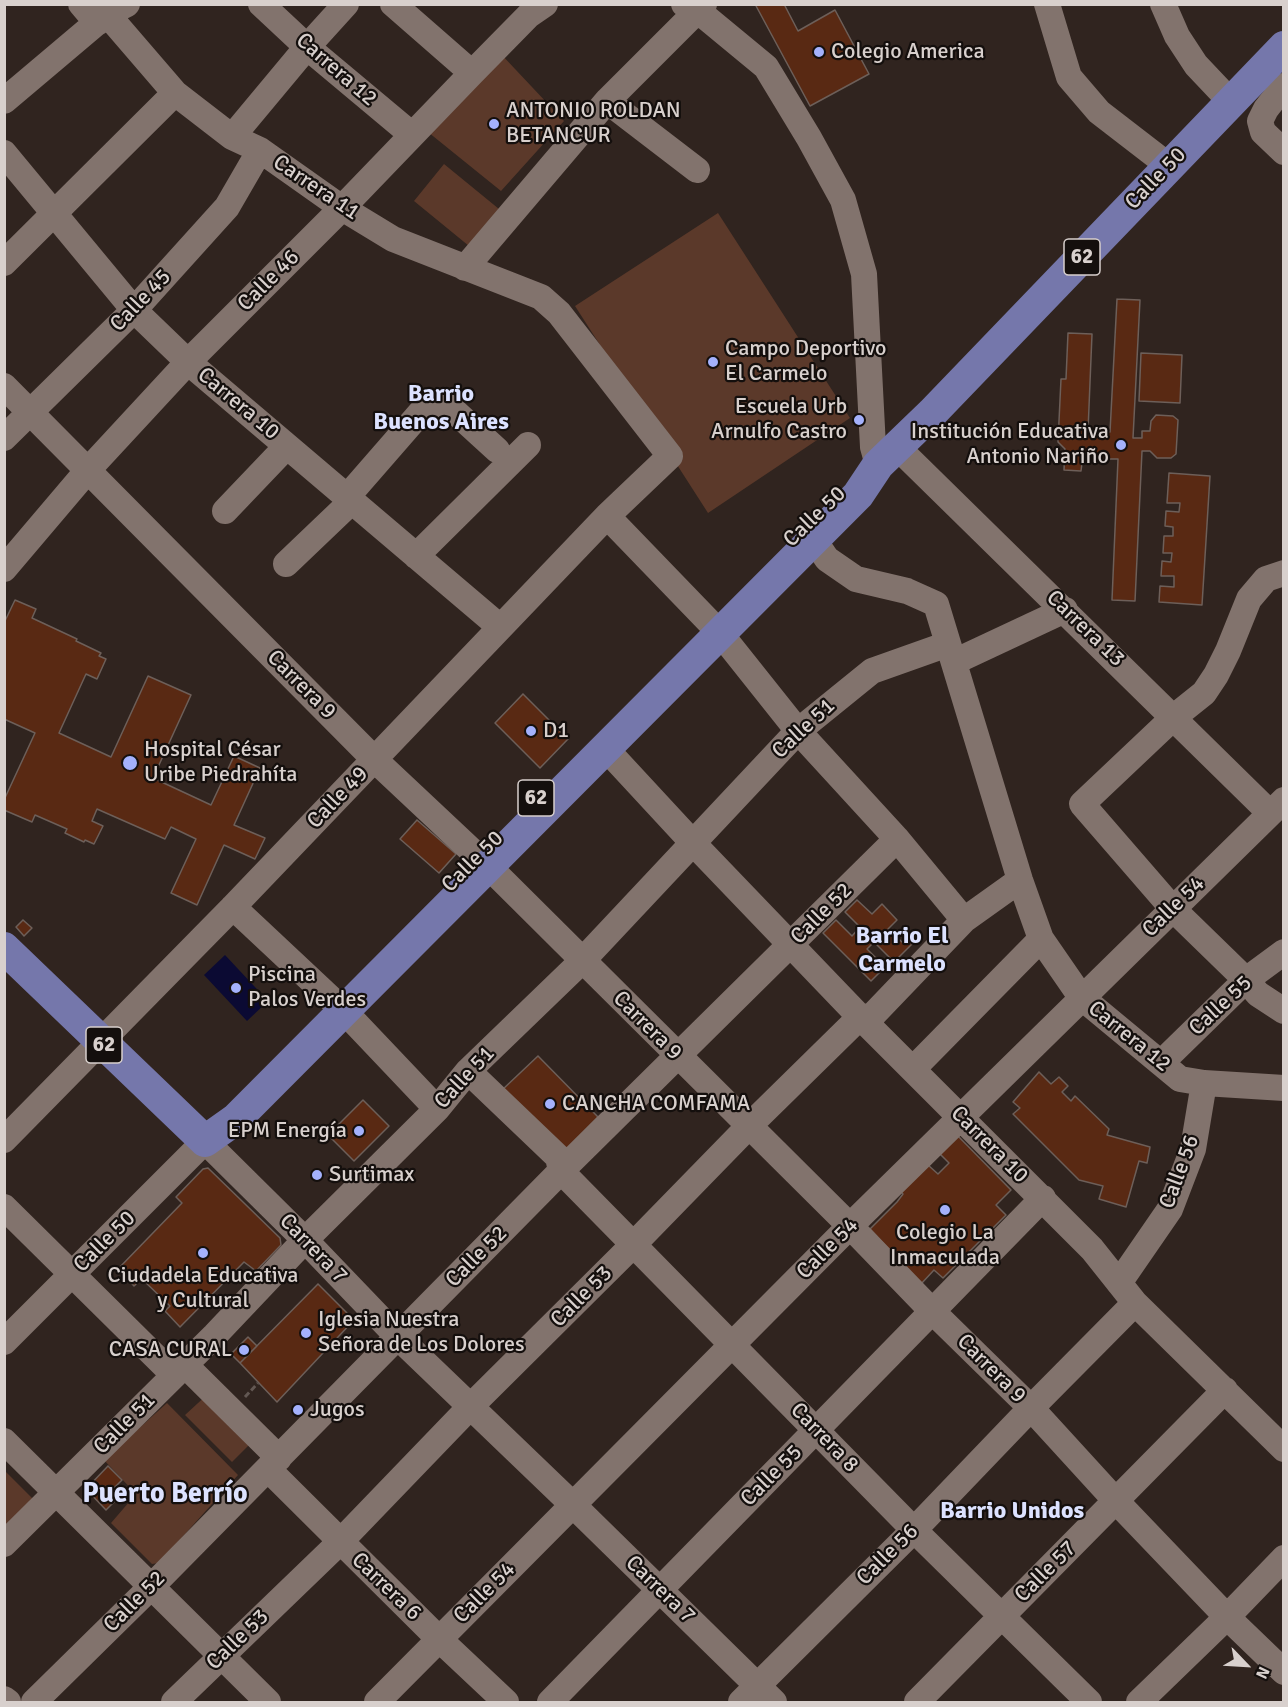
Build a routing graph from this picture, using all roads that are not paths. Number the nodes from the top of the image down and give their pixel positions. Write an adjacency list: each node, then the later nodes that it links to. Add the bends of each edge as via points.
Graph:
1 (261, 4): 9 (street, Carrera 12)
2 (346, 4): 9 (street)
3 (393, 4): 11 (street)
4 (1047, 4): 21 (street, via 1069,77 1099,112)
5 (1163, 4): 15 (street, via 1196,65)
6 (695, 6): 14 (street); 36 (street, via 766,67 843,200 864,274 873,447)
7 (530, 8): 11 (street, Calle 46)
8 (104, 10): 12 (street, Carrera 11); 13 (street)
9 (307, 47): 16 (street, Carrera 12); 17 (street)
10 (1281, 64): 15 (main road, Calle 50 / 62); 19 (street, via 1260,121 1263,132)
11 (472, 73): 16 (street, Calle 46)
12 (175, 93): 17 (street, Carrera 11); 24 (street)
13 (4, 101)
14 (608, 101): 22 (street); 26 (street)
15 (1231, 102): 21 (main road, Calle 50 / 62)
16 (411, 134): 23 (street, Calle 46)
17 (232, 137): 18 (street, Carrera 11)
18 (260, 150): 23 (street, Carrera 11); 27 (street, Calle 45, via 228,207)
19 (1284, 152)
20 (4, 153): 24 (street, Carrera 10)
21 (1169, 166): 36 (main road, Calle 50 / 62)
22 (697, 170)
23 (342, 208): 26 (street, Carrera 11, via 393,239); 28 (street, Calle 46)
24 (55, 213): 25 (street); 27 (street, Carrera 10)
25 (4, 263)
26 (465, 268): 35 (street, Carrera 11, via 541,297 558,312)
27 (134, 310): 28 (street, Carrera 10); 30 (street, Calle 45)
28 (188, 362): 32 (street, Carrera 10); 37 (street, Calle 46)
29 (4, 386): 30 (street, Carrera 9)
30 (30, 411): 31 (street, Calle 45); 37 (street, Carrera 9)
31 (4, 438)
32 (287, 446): 38 (street, Carrera 10); 39 (street)
33 (528, 446): 42 (street)
34 (497, 450): 38 (street, via 451,408 428,404)
35 (670, 456): 40 (street, Calle 49)
36 (888, 456): 41 (main road, Calle 50 / 62, via 858,495); 46 (street, Carrera 13); 48 (main road, Calle 50 / 62, via 847,484)
37 (88, 470): 44 (street, Calle 46); 53 (street, Carrera 9)
38 (349, 499): 42 (street, Carrera 10); 43 (street)
39 (225, 511)
40 (607, 516): 47 (street, Calle 49); 48 (street)
41 (814, 540): 48 (main road, Calle 50 / 62); 49 (street, Carrera 12, via 826,559 856,579 907,591 936,604)
42 (416, 556): 47 (street, Carrera 10)
43 (286, 564)
44 (4, 568)
45 (1284, 573): 50 (street, via 1266,579 1249,599 1216,675 1204,693)
46 (1065, 610): 49 (street, Calle 51); 50 (street, Carrera 13)
47 (500, 627): 53 (street, Calle 49)
48 (714, 628): 51 (street); 52 (main road, Calle 50 / 62); 57 (main road, Calle 50 / 62)
49 (951, 653): 51 (street, Calle 51, via 872,671); 58 (street, Carrera 12)
50 (1174, 717): 54 (street, Carrera 13); 60 (street, via 1082,804)
51 (798, 731): 55 (street); 56 (street, Calle 51)
52 (606, 749): 56 (street); 57 (main road, Calle 50 / 62)
53 (375, 760): 57 (street, Carrera 9); 59 (street, Calle 49)
54 (1277, 806): 60 (street, Calle 54)
55 (897, 839): 61 (street); 63 (street, Calle 52)
56 (693, 843): 63 (street, Carrera 10); 66 (street, Calle 51)
57 (483, 862): 66 (street, Carrera 9); 69 (main road, Calle 50 / 62)
58 (1020, 880): 61 (street, Calle 53); 62 (street, Carrera 12)
59 (233, 907): 69 (street); 72 (street, Calle 49)
60 (1173, 909): 67 (street); 68 (street, Calle 54)
61 (964, 920): 71 (street, Calle 53, via 872,1016)
62 (1041, 939): 68 (street, Carrera 12); 75 (street)
63 (792, 945): 71 (street, Carrera 10); 73 (street, Calle 52)
64 (5, 951): 72 (main road, Carrera 7 / 62)
65 (1284, 952): 67 (street, Calle 55)
66 (582, 961): 73 (street, Carrera 9); 76 (street, Calle 51)
67 (1246, 980): 70 (street, via 1258,994); 74 (street, Calle 55)
68 (1081, 997): 74 (street, Carrera 12); 80 (street, Calle 54)
69 (339, 1006): 79 (street); 83 (main road, Calle 50 / 62, via 236,1119)
70 (1284, 1011)
71 (860, 1017): 75 (street, Carrera 10); 81 (street, Calle 53)
72 (101, 1042): 82 (street, Calle 49); 83 (main road, Carrera 7 / 62)
73 (677, 1056): 81 (street, Carrera 9); 84 (street, Calle 52)
74 (1162, 1062): 77 (street, Carrera 12, via 1180,1079)
75 (913, 1069): 80 (street, Carrera 10)
76 (468, 1071): 79 (street, Calle 51); 84 (street, Carrera 8, via 558,1157)
77 (1204, 1083): 78 (street, Carrera 12); 91 (street, Calle 56, via 1193,1149 1170,1209)
78 (1284, 1088)
79 (437, 1109): 88 (street, Calle 51)
80 (961, 1117): 85 (street, Carrera 10); 87 (street, Calle 54)
81 (749, 1126): 87 (street, Carrera 9); 89 (street, Calle 53)
82 (4, 1140)
83 (205, 1141): 88 (street, Carrera 7); 90 (street, Calle 50)
84 (561, 1171): 89 (street, Carrera 8); 94 (street, Calle 52)
85 (1043, 1198): 91 (street, Carrera 10); 93 (street, Calle 55)
86 (4, 1207): 90 (street, Carrera 6)
87 (850, 1226): 93 (street, Carrera 9); 96 (street, Calle 54)
88 (305, 1240): 94 (street, Carrera 7); 97 (street, Calle 51)
89 (633, 1245): 96 (street, Carrera 8); 99 (street, Calle 53)
90 (73, 1274): 95 (street, Calle 50); 97 (street, Carrera 6)
91 (1119, 1283): 92 (street, Carrera 10)
92 (1135, 1304): 98 (street, Carrera 10); 100 (street, Calle 56)
93 (932, 1311): 100 (street, Carrera 9); 101 (street, Calle 55)
94 (398, 1337): 99 (street, Carrera 7); 104 (street, Calle 52)
95 (4, 1342)
96 (734, 1345): 101 (street, Carrera 8); 107 (street, Calle 54)
97 (180, 1370): 104 (street, Carrera 6); 105 (street, Calle 51)
98 (1225, 1390): 103 (street, Carrera 10); 106 (street, Calle 57)
99 (471, 1407): 107 (street, Carrera 7); 109 (street, Calle 53)
100 (1030, 1408): 106 (street, Carrera 9); 108 (street, Calle 56)
101 (817, 1430): 108 (street, Carrera 8); 113 (street, Calle 55)
102 (4, 1441): 105 (street)
103 (1284, 1449)
104 (273, 1463): 109 (street, Carrera 6); 112 (street, Calle 52)
105 (56, 1492): 110 (street, Calle 51); 112 (street)
106 (1116, 1501): 114 (street, Calle 57); 115 (street, Carrera 9)
107 (573, 1505): 113 (street, Carrera 7); 116 (street, Calle 54)
108 (914, 1530): 114 (street, Carrera 8); 119 (street, Calle 56)
109 (340, 1542): 116 (street, Carrera 6); 117 (street, Calle 53)
110 (4, 1544)
111 (1284, 1558): 115 (street)
112 (152, 1586): 117 (street); 122 (street, Calle 52)
113 (660, 1590): 119 (street, Carrera 7); 127 (street, Calle 55)
114 (1003, 1616): 128 (street, Calle 57); 129 (street, Carrera 8)
115 (1227, 1617): 118 (street, Carrera 9); 130 (street)
116 (439, 1639): 125 (street, Calle 54); 126 (street, Carrera 6)
117 (221, 1655): 123 (street, Calle 53); 124 (street)
118 (1284, 1672)
119 (757, 1697)
120 (4, 1699): 121 (street)
121 (8, 1702)
122 (34, 1702)
123 (174, 1702)
124 (268, 1702)
125 (377, 1702)
126 (506, 1702)
127 (550, 1702)
128 (917, 1702)
129 (1089, 1702)
130 (1139, 1702)

